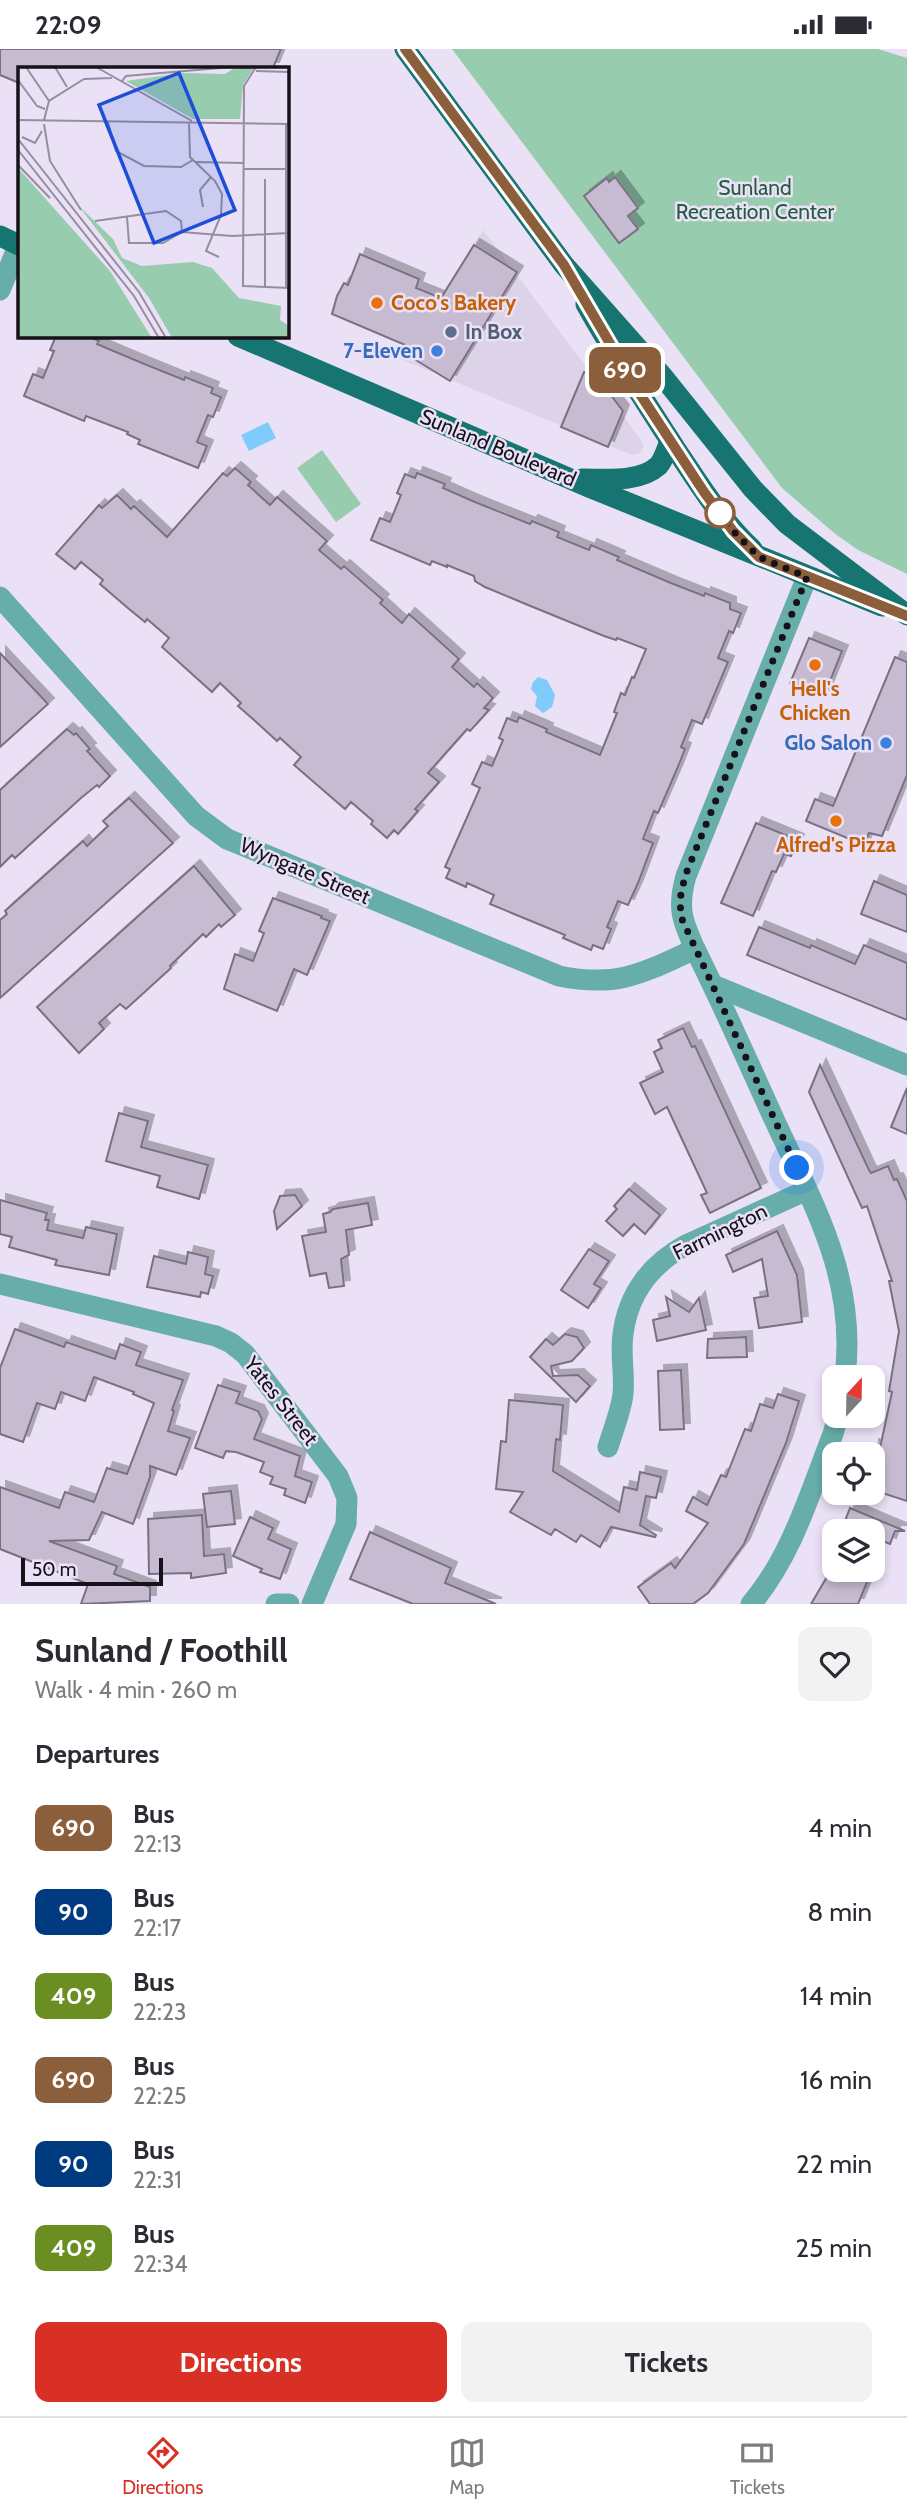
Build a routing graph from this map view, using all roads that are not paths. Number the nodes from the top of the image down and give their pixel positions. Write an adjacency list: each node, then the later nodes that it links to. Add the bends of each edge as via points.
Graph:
1 (405, 49): 5 (main road)
2 (0, 237): 3 (main road)
3 (18, 244)
4 (18, 246): 6 (street)
5 (564, 265): 8 (main road); 13 (main road, via 787,524)
6 (0, 290)
7 (243, 338): 9 (main road, Sunland Boulevard)
8 (670, 441): 9 (main road, via 657,467 646,472 613,479); 10 (main road, via 720,515)
9 (570, 479): 10 (main road, Sunland Boulevard)
10 (759, 557): 11 (main road, Sunland Boulevard)
11 (807, 577): 13 (main road, Sunland Boulevard); 14 (street, via 685,876 681,917)
12 (0, 597): 14 (street, Wyngate Street, via 196,816 227,839 559,976 617,980)
13 (907, 615)
14 (695, 949): 15 (street)
15 (713, 985): 16 (street); 17 (street)
16 (907, 1065)
17 (807, 1190): 19 (street, via 840,1277 846,1307); 21 (street, Farmington, via 686,1245 650,1271 628,1313 623,1335 623,1396)
18 (0, 1284): 24 (street, Yates Street, via 216,1336 245,1354 338,1476 348,1498 346,1524)
19 (846, 1365)
20 (835, 1428): 25 (street, via 785,1552)
21 (608, 1447)
22 (276, 1604): 23 (street)
23 (289, 1604)
24 (312, 1604)
25 (751, 1604)

